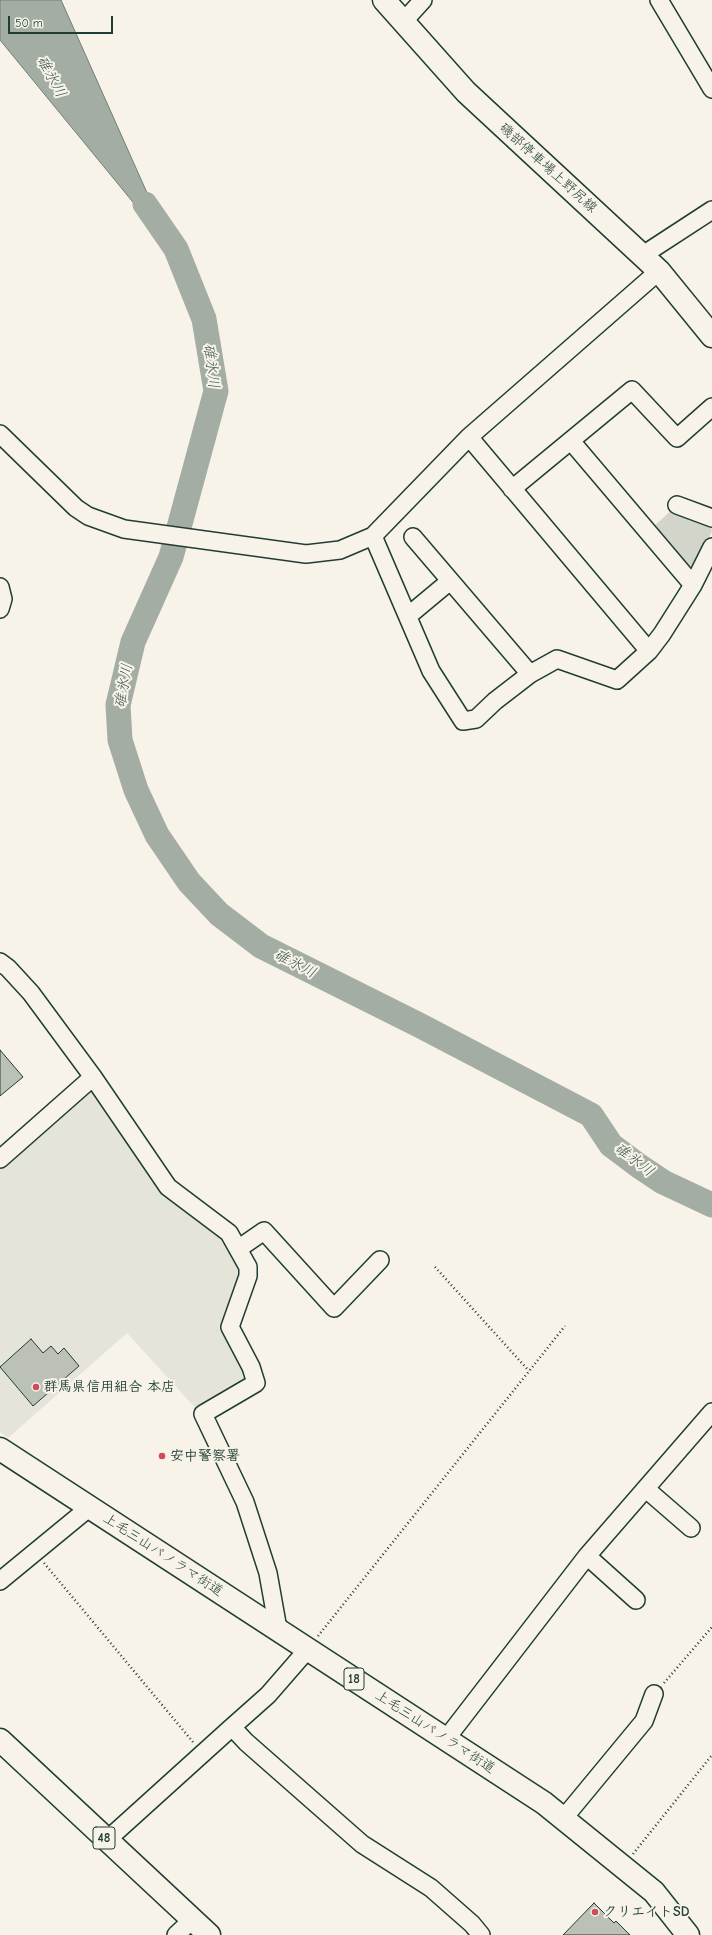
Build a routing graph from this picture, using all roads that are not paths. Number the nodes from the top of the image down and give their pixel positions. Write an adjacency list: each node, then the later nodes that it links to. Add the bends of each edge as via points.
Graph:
1 (384, 0): 4 (main road, 磯部停車場上野尻線)
2 (423, 0): 4 (street)
3 (658, 0): 5 (street)
4 (403, 22): 7 (main road, 磯部停車場上野尻線, via 466,92)
5 (712, 88)
6 (712, 210): 7 (street)
7 (642, 255): 8 (main road, 磯部停車場上野尻線)
8 (659, 271): 9 (main road, 磯部停車場上野尻線); 12 (street)
9 (712, 336)
10 (712, 407): 13 (street, via 677,438 632,390)
11 (0, 434): 17 (street, via 76,508 88,516 124,529 306,554 340,550)
12 (469, 437): 14 (street); 17 (street)
13 (570, 441): 14 (street); 21 (street)
14 (512, 489): 25 (street)
15 (677, 504): 16 (street)
16 (712, 518)
17 (374, 536): 24 (street)
18 (413, 537): 20 (street)
19 (712, 547): 21 (street)
20 (450, 581): 24 (street); 26 (street)
21 (693, 585): 25 (street)
22 (0, 587): 23 (street, via 3,599)
23 (0, 609)
24 (408, 616): 26 (street, via 431,670 463,721 476,719)
25 (649, 651): 26 (street, via 616,680 557,659)
26 (530, 674)
27 (0, 962): 28 (street, via 31,993)
28 (93, 1077): 29 (street); 30 (street, via 168,1187 229,1233)
29 (0, 1159)
30 (238, 1249): 31 (street, via 264,1231 334,1308); 40 (street, via 248,1267 248,1276 230,1327 251,1367 256,1383 203,1414 245,1502 268,1573)
31 (380, 1260)
32 (712, 1412): 34 (street)
33 (0, 1450): 35 (main road, 上毛三山パノラマ街道 / 18)
34 (646, 1489): 36 (street); 37 (street)
35 (90, 1508): 38 (street); 40 (main road, 上毛三山パノラマ街道 / 18)
36 (691, 1528)
37 (587, 1556): 39 (street); 44 (street)
38 (0, 1581)
39 (636, 1600)
40 (278, 1629): 41 (main road, 上毛三山パノラマ街道 / 18)
41 (308, 1649): 43 (street, via 268,1695); 44 (main road, 上毛三山パノラマ街道 / 18)
42 (654, 1694): 46 (street, via 644,1721)
43 (232, 1727): 47 (street); 51 (street, via 362,1844 431,1888)
44 (446, 1739): 46 (main road, 上毛三山パノラマ街道 / 18, via 544,1803)
45 (0, 1740): 47 (main road, 48)
46 (563, 1819): 52 (main road, 上毛三山パノラマ街道 / 18, via 654,1892)
47 (106, 1840): 48 (main road, 48)
48 (193, 1919): 49 (street); 50 (main road, 48)
49 (176, 1935)
50 (209, 1935)
51 (481, 1935)
52 (688, 1935)

